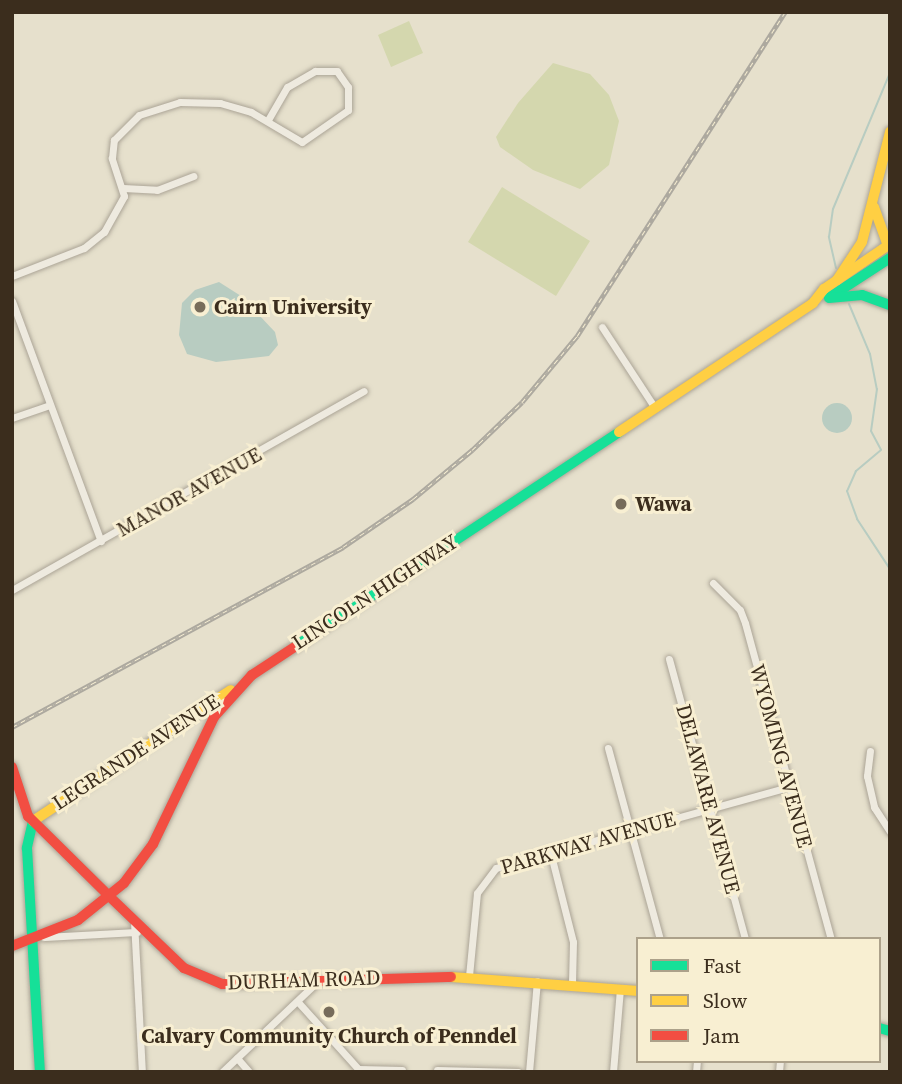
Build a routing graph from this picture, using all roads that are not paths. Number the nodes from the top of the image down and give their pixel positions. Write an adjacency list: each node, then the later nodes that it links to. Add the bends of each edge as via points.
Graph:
1 (267, 121): 1 (street, via 295,81 323,69 337,71 351,96 348,110 299,142); 4 (street, via 232,105 198,101 139,115 114,140 112,158)
2 (890, 132): 5 (main road)
3 (193, 176): 4 (street, via 157,190)
4 (123, 188): 8 (street, via 116,213 91,244)
5 (874, 199): 6 (main road, via 876,223); 9 (main road, via 857,252)
6 (889, 246): 9 (main road)
7 (890, 258): 10 (main road)
8 (12, 276)
9 (837, 280): 12 (main road)
10 (829, 298): 12 (main road); 13 (main road, via 862,295)
11 (12, 301): 16 (street)
12 (813, 303): 17 (main road, LINCOLN HIGHWAY)
13 (890, 305)
14 (601, 327): 17 (street)
15 (365, 391): 19 (street, MANOR AVENUE)
16 (50, 405): 18 (street); 19 (street)
17 (654, 408): 23 (main road, LINCOLN HIGHWAY)
18 (12, 418)
19 (101, 541): 21 (street, MANOR AVENUE)
20 (713, 583): 27 (street, WYOMING AVENUE, via 743,617)
21 (12, 590)
22 (670, 659): 29 (street, DELAWARE AVENUE)
23 (240, 685): 30 (main road, LEGRANDE AVENUE); 34 (main road, LINCOLN HIGHWAY, via 206,731 146,855)
24 (608, 748): 31 (street)
25 (870, 751): 32 (street, via 867,776 874,807)
26 (12, 767): 28 (main road, DURHAM ROAD)
27 (791, 786): 29 (street, PARKWAY AVENUE); 38 (street, WYOMING AVENUE)
28 (16, 796): 30 (main road, DURHAM ROAD)
29 (711, 808): 31 (street, PARKWAY AVENUE); 37 (street, DELAWARE AVENUE)
30 (33, 821): 34 (main road, DURHAM ROAD); 39 (main road, via 27,848)
31 (631, 829): 33 (street, PARKWAY AVENUE); 36 (street)
32 (890, 832)
33 (550, 851): 41 (street, PARKWAY AVENUE, via 508,862 482,881 475,900); 44 (street, via 573,942)
34 (110, 897): 35 (main road, DURHAM ROAD); 39 (main road, LINCOLN HIGHWAY, via 78,920)
35 (138, 928): 39 (street); 42 (main road, DURHAM ROAD, via 184,968 212,982); 53 (street)
36 (659, 937)
37 (744, 937)
38 (830, 937)
39 (36, 938): 40 (main road, LINCOLN HIGHWAY); 52 (main road)
40 (12, 946)
41 (469, 976): 42 (main road, DURHAM ROAD); 43 (main road, DURHAM ROAD)
42 (318, 981): 47 (street)
43 (537, 981): 44 (main road, DURHAM ROAD); 57 (street)
44 (572, 984): 45 (main road, DURHAM ROAD)
45 (620, 989): 46 (main road, DURHAM ROAD); 58 (street)
46 (636, 991)
47 (298, 1002): 48 (street); 51 (street)
48 (237, 1058): 54 (street); 55 (street)
49 (402, 1070): 51 (street)
50 (437, 1070): 56 (street)
51 (360, 1071)
52 (40, 1072)
53 (142, 1072)
54 (222, 1072)
55 (249, 1072)
56 (518, 1072)
57 (529, 1072)
58 (612, 1072)

